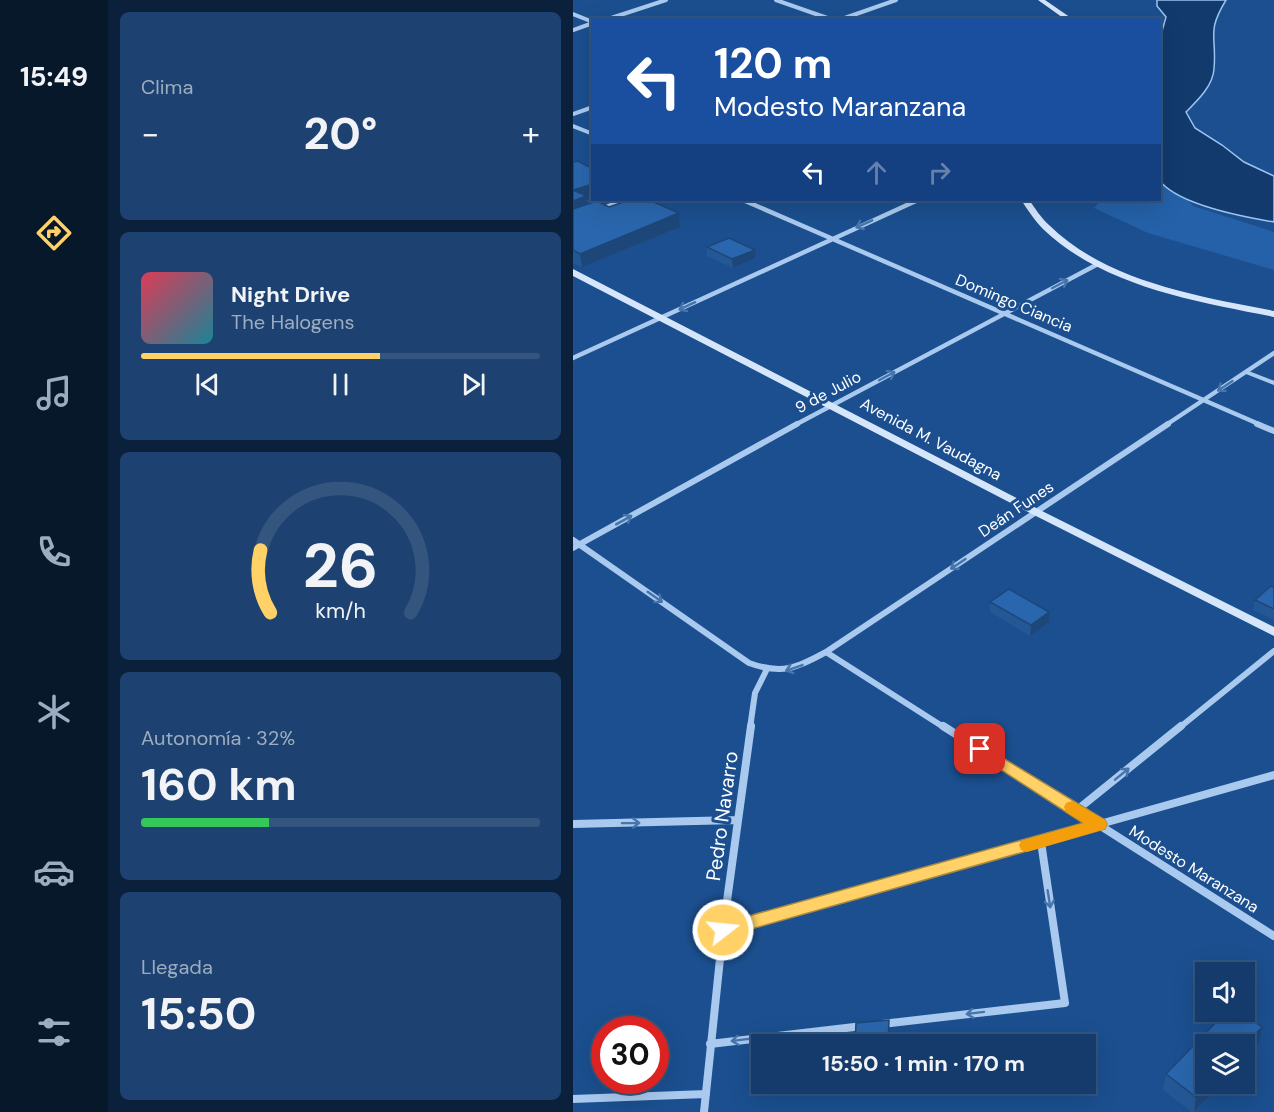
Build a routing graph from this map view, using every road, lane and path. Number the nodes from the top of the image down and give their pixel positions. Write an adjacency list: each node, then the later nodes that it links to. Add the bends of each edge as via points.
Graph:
1 (666, 0): 7 (street)
2 (776, 0): 8 (street)
3 (895, 0): 9 (street)
4 (1041, 0): 5 (main road)
5 (1051, 7): 10 (main road); 11 (main road)
6 (573, 14): 12 (street)
7 (611, 18)
8 (827, 18)
9 (845, 18)
10 (1061, 18)
11 (1068, 18)
12 (591, 22)
13 (591, 24): 14 (street)
14 (573, 30)
15 (591, 108): 16 (street)
16 (573, 114)
17 (573, 126): 18 (street)
18 (591, 133)
19 (622, 201): 23 (street)
20 (745, 201): 24 (street, Domingo Ciancia)
21 (916, 201): 24 (street, one-way to 24)
22 (1026, 201): 25 (main road, via 1044,224)
23 (594, 212)
24 (832, 238): 27 (street, Domingo Ciancia); 29 (street, one-way to 29)
25 (1098, 264): 27 (street, 9 de Julio, one-way to 25); 28 (main road, via 1177,291)
26 (573, 272): 29 (main road, Avenida M. Vaudagna)
27 (1005, 314): 34 (street, Domingo Ciancia); 35 (street, 9 de Julio, one-way to 27)
28 (1274, 314)
29 (663, 317): 31 (street); 35 (main road, Avenida M. Vaudagna)
30 (1274, 354): 32 (street, Deán Funes)
31 (573, 358)
32 (1246, 372): 33 (lane); 34 (street, Deán Funes, one-way to 34)
33 (1274, 383)
34 (1204, 400): 36 (street, Domingo Ciancia); 37 (street, Deán Funes)
35 (831, 405): 37 (main road, Avenida M. Vaudagna); 39 (street, 9 de Julio, one-way to 35)
36 (1274, 431)
37 (1036, 512): 40 (main road, Avenida M. Vaudagna); 42 (street, Deán Funes, one-way to 42)
38 (573, 540): 39 (street)
39 (576, 546): 43 (street, one-way to 43, via 749,663)
40 (1274, 632)
41 (1274, 651): 45 (street, one-way to 41)
42 (826, 652): 43 (street, Deán Funes, one-way to 43, via 785,672); 45 (street, Modesto Maranzana)
43 (767, 670): 46 (street, Pedro Navarro, via 756,693)
44 (1274, 775): 48 (street)
45 (1077, 810): 48 (street, Modesto Maranzana)
46 (737, 820): 47 (street, one-way to 46); 50 (street, Pedro Navarro)
47 (573, 824)
48 (1099, 824): 49 (street); 51 (street, Modesto Maranzana)
49 (1041, 842): 50 (street); 52 (street, one-way to 52, via 1065,1003)
50 (723, 930): 52 (street, Pedro Navarro)
51 (1274, 936)
52 (710, 1044): 53 (street, Pedro Navarro)
53 (706, 1094): 54 (street); 55 (street, Pedro Navarro)
54 (573, 1099)
55 (704, 1112)

